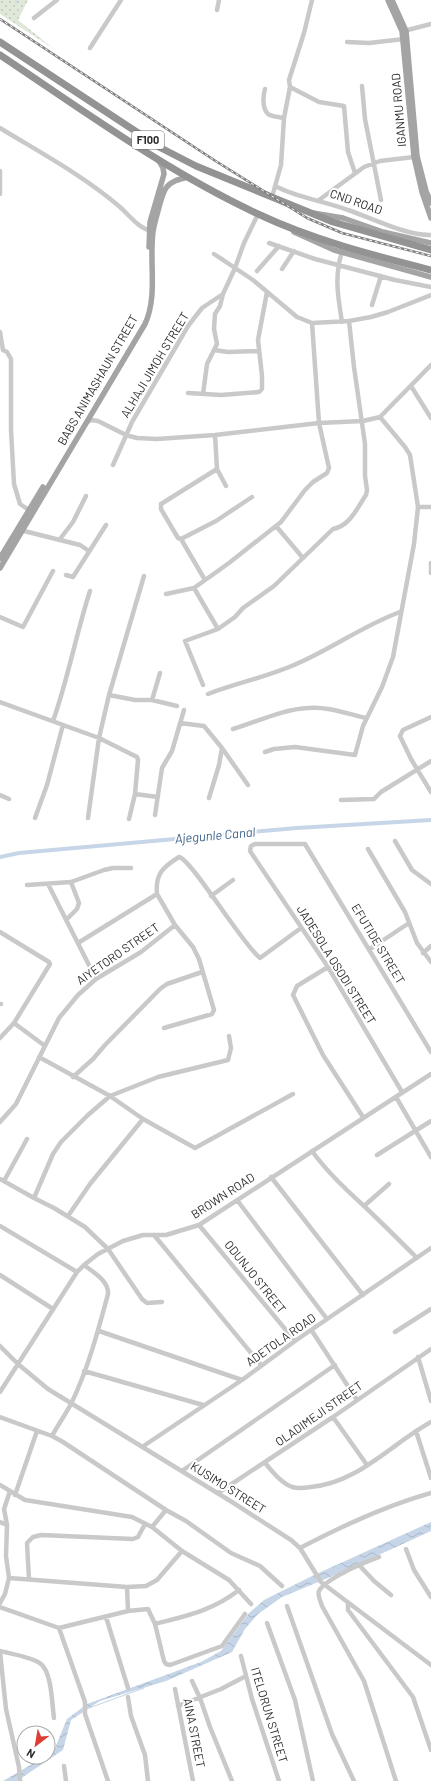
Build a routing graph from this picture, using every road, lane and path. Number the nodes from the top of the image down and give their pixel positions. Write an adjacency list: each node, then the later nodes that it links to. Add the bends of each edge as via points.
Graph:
1 (57, 0): 8 (street)
2 (121, 0): 14 (street)
3 (219, 0): 7 (street)
4 (312, 0): 17 (street, via 290,75)
5 (388, 0): 10 (main road, IGANMU ROAD)
6 (392, 0): 10 (main road, IGANMU ROAD)
7 (217, 10)
8 (34, 18)
9 (431, 24): 10 (street)
10 (404, 31): 11 (main road, IGANMU ROAD); 32 (main road, IGANMU ROAD, via 418,156)
11 (404, 39): 13 (street, via 369,43); 21 (main road, IGANMU ROAD)
12 (0, 42): 29 (highway, F100, via 161,148 196,166)
13 (347, 42)
14 (90, 48)
15 (0, 55): 22 (highway, F100)
16 (362, 86): 23 (street, via 365,119)
17 (290, 88): 19 (street); 25 (street, via 319,102 344,106 348,152)
18 (265, 89): 19 (street, via 262,98 267,112)
19 (284, 118): 27 (street, via 281,165)
20 (0, 128): 37 (street, via 96,188)
21 (414, 157): 23 (street); 35 (main road, IGANMU ROAD)
22 (159, 161): 26 (highway, F100); 37 (main road, BABS ANIMASHAUN STREET, via 164,174 156,196)
23 (374, 163): 25 (street); 31 (street)
24 (0, 171): 28 (street)
25 (355, 173): 30 (street)
26 (188, 177): 34 (highway, F100); 37 (main road, BABS ANIMASHAUN STREET, via 166,188)
27 (275, 186): 29 (street); 30 (street, CND ROAD, via 301,197)
28 (0, 194)
29 (272, 197): 33 (highway, F100)
30 (319, 200): 38 (street, CND ROAD, via 409,231)
31 (380, 200)
32 (431, 203)
33 (310, 213): 40 (main road, F100, via 343,218 383,232); 42 (highway, F100, via 351,228)
34 (258, 214): 36 (highway, F100); 47 (street, ALHAJI JIMOH STREET, via 244,243)
35 (431, 218)
36 (280, 224): 44 (main road, via 296,234); 50 (highway, F100, via 331,243)
37 (151, 231): 65 (main road, BABS ANIMASHAUN STREET, via 152,289 149,315)
38 (431, 235)
39 (269, 243): 41 (street)
40 (431, 243)
41 (279, 246): 43 (street); 49 (street)
42 (431, 250)
43 (294, 251): 46 (street); 48 (street)
44 (342, 252): 46 (street); 52 (main road)
45 (214, 254): 47 (street)
46 (338, 265): 51 (street); 59 (street, via 336,278)
47 (236, 268): 54 (street); 55 (street, ALHAJI JIMOH STREET)
48 (282, 269)
49 (257, 270)
50 (431, 270)
51 (381, 276): 53 (street); 57 (street)
52 (431, 277)
53 (431, 287)
54 (267, 292): 60 (street, via 297,317); 64 (street, via 259,332)
55 (223, 294): 63 (street, via 214,321 217,339); 77 (street, ALHAJI JIMOH STREET, via 202,308 188,326)
56 (431, 295): 58 (street, via 388,312)
57 (372, 305)
58 (349, 321): 59 (street); 74 (street)
59 (342, 322): 60 (street)
60 (312, 323): 76 (street)
61 (0, 332): 62 (street)
62 (1, 350): 86 (street, via 7,352 11,358 14,484 20,504)
63 (214, 350): 64 (street); 69 (street, via 207,364)
64 (259, 351): 69 (street, via 263,386 259,392)
65 (123, 360): 70 (main road, BABS ANIMASHAUN STREET); 86 (main road, BABS ANIMASHAUN STREET)
66 (431, 364): 67 (street)
67 (411, 386): 71 (street); 72 (street)
68 (188, 393): 69 (street)
69 (203, 394)
70 (94, 411): 73 (street); 75 (main road, BABS ANIMASHAUN STREET)
71 (380, 417): 74 (street); 84 (street, via 410,455)
72 (431, 418)
73 (98, 421): 75 (street); 77 (street)
74 (363, 421): 76 (street); 94 (street, via 366,495 348,521 333,529)
75 (87, 422): 89 (main road, BABS ANIMASHAUN STREET)
76 (319, 423): 78 (street); 88 (street, via 328,471 305,490)
77 (126, 435): 78 (street, via 157,439); 79 (street, ALHAJI JIMOH STREET)
78 (215, 436): 80 (street)
79 (113, 465)
80 (217, 469): 81 (street); 91 (street, via 161,504 161,510)
81 (226, 486)
82 (86, 496): 90 (street, via 73,522)
83 (252, 497): 91 (street, via 216,522)
84 (418, 507): 85 (street); 105 (street, via 414,544)
85 (431, 507)
86 (29, 510): 89 (main road, BABS ANIMASHAUN STREET)
87 (106, 525): 92 (street)
88 (276, 526): 94 (street); 101 (street)
89 (19, 530): 90 (street); 93 (main road, BABS ANIMASHAUN STREET); 96 (main road, BABS ANIMASHAUN STREET)
90 (60, 539): 92 (street)
91 (181, 539): 101 (street)
92 (89, 550): 99 (street, via 73,577)
93 (0, 558)
94 (303, 558): 107 (street, via 274,586)
95 (431, 563): 98 (street)
96 (0, 568)
97 (53, 571): 106 (street, via 23,627)
98 (431, 573)
99 (66, 575)
100 (144, 576): 111 (street)
101 (206, 580): 102 (street)
102 (194, 588): 104 (street); 107 (street)
103 (90, 591): 118 (street)
104 (166, 594)
105 (400, 612): 110 (street, via 358,630 332,647 293,666); 117 (street, via 393,657 382,687)
106 (0, 617)
107 (218, 629): 109 (street, via 185,641)
108 (160, 673): 112 (street)
109 (203, 685)
110 (208, 694)
111 (109, 695): 112 (street); 122 (street)
112 (152, 700): 114 (street)
113 (0, 702): 118 (street)
114 (176, 706)
115 (184, 710): 119 (street)
116 (431, 717): 126 (street, via 400,732 401,740)
117 (366, 718): 121 (street, via 326,709 308,708 289,711); 124 (street, via 354,756 295,747)
118 (53, 721): 120 (street)
119 (180, 723): 123 (street, via 204,726); 131 (street, via 172,751 162,768)
120 (63, 725): 122 (street); 136 (street)
121 (233, 729)
122 (99, 738): 130 (street, via 137,757); 137 (street)
123 (222, 748): 127 (street); 132 (street)
124 (265, 752)
125 (431, 761): 126 (street)
126 (418, 769): 128 (street); 134 (street, via 374,799)
127 (248, 785)
128 (431, 792)
129 (0, 794): 133 (street)
130 (135, 794): 131 (street); 138 (street)
131 (158, 797): 135 (street)
132 (209, 798)
133 (9, 799)
134 (341, 800)
135 (155, 814)
136 (35, 818)
137 (88, 818)
138 (129, 819)
139 (395, 842): 146 (street, via 412,870)
140 (368, 850): 151 (street)
141 (250, 851): 153 (street, JADESOLA OSODI STREET); 157 (street, EFUTIDE STREET, via 251,846 255,844 302,843 307,847)
142 (131, 868): 144 (street, via 104,870)
143 (233, 880): 149 (street)
144 (71, 882): 145 (street); 150 (street, via 80,903 77,910)
145 (48, 884): 147 (street); 150 (street)
146 (431, 884)
147 (27, 885)
148 (157, 894): 149 (street, via 156,882 164,868 181,857); 152 (street); 155 (street)
149 (211, 896): 153 (street, via 260,958)
150 (66, 920): 155 (street)
151 (409, 923): 157 (street); 158 (street)
152 (176, 925): 161 (street, via 193,947); 162 (street, AIYETORO STREET, via 141,952)
153 (301, 928): 160 (street, JADESOLA OSODI STREET)
154 (0, 932): 163 (street, via 49,962)
155 (78, 943): 162 (street)
156 (431, 946): 158 (street)
157 (370, 949): 168 (street, EFUTIDE STREET)
158 (423, 953): 159 (street)
159 (431, 962)
160 (328, 967): 172 (street, JADESOLA OSODI STREET); 176 (street, via 297,986 294,995 323,1055)
161 (202, 972): 164 (street, via 214,1012); 171 (street, via 167,984 160,989)
162 (96, 979): 167 (street, AIYETORO STREET, via 66,1008)
163 (14, 1023): 166 (street); 167 (street)
164 (164, 1028)
165 (229, 1036): 174 (street, via 231,1048 228,1060 158,1077)
166 (0, 1038)
167 (45, 1046): 169 (street, AIYETORO STREET)
168 (431, 1052)
169 (39, 1057): 171 (street); 179 (street, AIYETORO STREET, via 16,1104)
170 (431, 1074): 172 (street, BROWN ROAD)
171 (73, 1077): 174 (street)
172 (402, 1092): 175 (street, BROWN ROAD)
173 (293, 1094): 177 (street, via 195,1148)
174 (110, 1096): 177 (street); 188 (street, via 61,1142)
175 (396, 1097): 176 (street, BROWN ROAD); 180 (street)
176 (363, 1117): 182 (street, BROWN ROAD)
177 (143, 1119): 191 (street, via 90,1184)
178 (431, 1121): 180 (street)
179 (0, 1122)
180 (416, 1132): 183 (street); 184 (street)
181 (27, 1139): 186 (street)
182 (312, 1151): 185 (street, BROWN ROAD); 190 (street, via 323,1168)
183 (377, 1155)
184 (431, 1157)
185 (271, 1177): 189 (street, BROWN ROAD); 201 (street)
186 (2, 1180): 188 (street)
187 (389, 1184): 190 (street)
188 (34, 1198): 191 (street)
189 (237, 1200): 192 (street, BROWN ROAD); 205 (street)
190 (364, 1206): 197 (street)
191 (68, 1216): 195 (street, via 85,1227)
192 (199, 1225): 194 (street, BROWN ROAD); 209 (street, ODUNJO STREET)
193 (0, 1226): 199 (street)
194 (154, 1236): 195 (street, BROWN ROAD, via 143,1235); 214 (street)
195 (108, 1248): 198 (street, BROWN ROAD); 202 (street, via 142,1300 147,1303)
196 (431, 1248): 197 (street, ADETOLA ROAD)
197 (417, 1258): 201 (street, ADETOLA ROAD)
198 (84, 1265): 199 (street, BROWN ROAD); 206 (street, via 103,1282 108,1291)
199 (77, 1272): 203 (street, BROWN ROAD)
200 (0, 1275): 203 (street)
201 (363, 1296): 205 (street, ADETOLA ROAD)
202 (162, 1302)
203 (53, 1309): 213 (street, BROWN ROAD)
204 (431, 1309): 208 (street)
205 (327, 1319): 207 (street, ADETOLA ROAD)
206 (99, 1331): 216 (street); 217 (street)
207 (312, 1331): 209 (street, ADETOLA ROAD); 215 (street)
208 (396, 1332)
209 (295, 1341): 214 (street, ADETOLA ROAD)
210 (0, 1346): 213 (street, KUSIMO STREET)
211 (431, 1349): 212 (street, OLADIMEJI STREET)
212 (418, 1357): 219 (street, OLADIMEJI STREET); 220 (street)
213 (18, 1364): 218 (street, BROWN ROAD); 221 (street, KUSIMO STREET, via 48,1390)
214 (261, 1365): 217 (street, ADETOLA ROAD)
215 (335, 1365): 219 (street); 232 (street)
216 (84, 1371): 221 (street); 222 (street)
217 (242, 1380): 222 (street, ADETOLA ROAD)
218 (1, 1389)
219 (357, 1400): 224 (street, OLADIMEJI STREET)
220 (431, 1401)
221 (71, 1404): 228 (street); 229 (street, KUSIMO STREET)
222 (203, 1405): 229 (street, ADETOLA ROAD)
223 (0, 1417): 226 (street)
224 (333, 1417): 230 (street, OLADIMEJI STREET); 231 (street)
225 (431, 1422): 227 (street)
226 (37, 1430): 228 (street); 238 (street)
227 (416, 1430): 231 (street); 233 (street)
228 (52, 1436): 239 (street)
229 (142, 1447): 232 (street, KUSIMO STREET)
230 (265, 1463): 231 (street, via 286,1484 298,1488 317,1487 335,1482); 237 (street, OLADIMEJI STREET)
231 (366, 1465)
232 (182, 1471): 237 (street, KUSIMO STREET)
233 (431, 1478)
234 (0, 1485): 235 (street)
235 (10, 1491): 238 (street); 242 (street, via 4,1509)
236 (431, 1492): 244 (street, via 399,1502)
237 (218, 1493): 244 (street, KUSIMO STREET)
238 (15, 1495): 241 (street, via 30,1501 132,1516)
239 (166, 1510): 243 (street); 252 (street, via 231,1553 260,1566)
240 (0, 1522): 242 (street)
241 (145, 1524): 243 (street); 250 (street, via 138,1537 133,1539 34,1536 27,1543)
242 (7, 1525): 249 (street, via 6,1556)
243 (152, 1528): 246 (street)
244 (300, 1548): 251 (street, KUSIMO STREET)
245 (406, 1549): 256 (street)
246 (182, 1551): 253 (street, via 157,1580 146,1586); 254 (street, via 229,1580)
247 (379, 1557): 248 (street)
248 (359, 1565): 251 (street); 255 (street)
249 (9, 1578): 250 (street); 257 (street)
250 (29, 1579): 253 (street)
251 (323, 1583): 258 (street, KUSIMO STREET); 290 (street, via 319,1593 322,1606 364,1681)
252 (282, 1586)
253 (127, 1587): 262 (street)
254 (239, 1590): 259 (street); 266 (street, via 208,1609)
255 (391, 1595)
256 (431, 1597)
257 (0, 1603)
258 (348, 1603): 270 (street, KUSIMO STREET); 279 (street, via 348,1610 413,1696)
259 (251, 1604)
260 (287, 1606): 289 (street, via 332,1734)
261 (0, 1607): 267 (street)
262 (128, 1611): 264 (street); 266 (street, via 148,1609)
263 (245, 1614): 266 (street, via 222,1646 170,1664 164,1661)
264 (106, 1617): 267 (street); 273 (street)
265 (267, 1623): 288 (street, via 295,1700)
266 (155, 1624)
267 (59, 1628): 283 (street, via 85,1702 85,1714)
268 (0, 1651): 278 (street, via 39,1663 44,1667 49,1680); 281 (street, via 6,1709)
269 (241, 1656): 271 (street, ITELORUN STREET)
270 (431, 1665)
271 (246, 1676): 276 (street); 287 (street, ITELORUN STREET)
272 (192, 1681): 276 (street)
273 (128, 1688)
274 (175, 1688): 277 (street, AINA STREET)
275 (128, 1697): 284 (street, via 131,1716 144,1755)
276 (200, 1698): 277 (street); 286 (street)
277 (178, 1706): 285 (street, AINA STREET)
278 (54, 1718)
279 (431, 1750)
280 (64, 1766): 282 (street)
281 (20, 1781)
282 (66, 1781)
283 (108, 1781)
284 (148, 1781)
285 (193, 1781)
286 (232, 1781)
287 (279, 1781)
288 (313, 1781)
289 (354, 1781)
290 (396, 1781)

